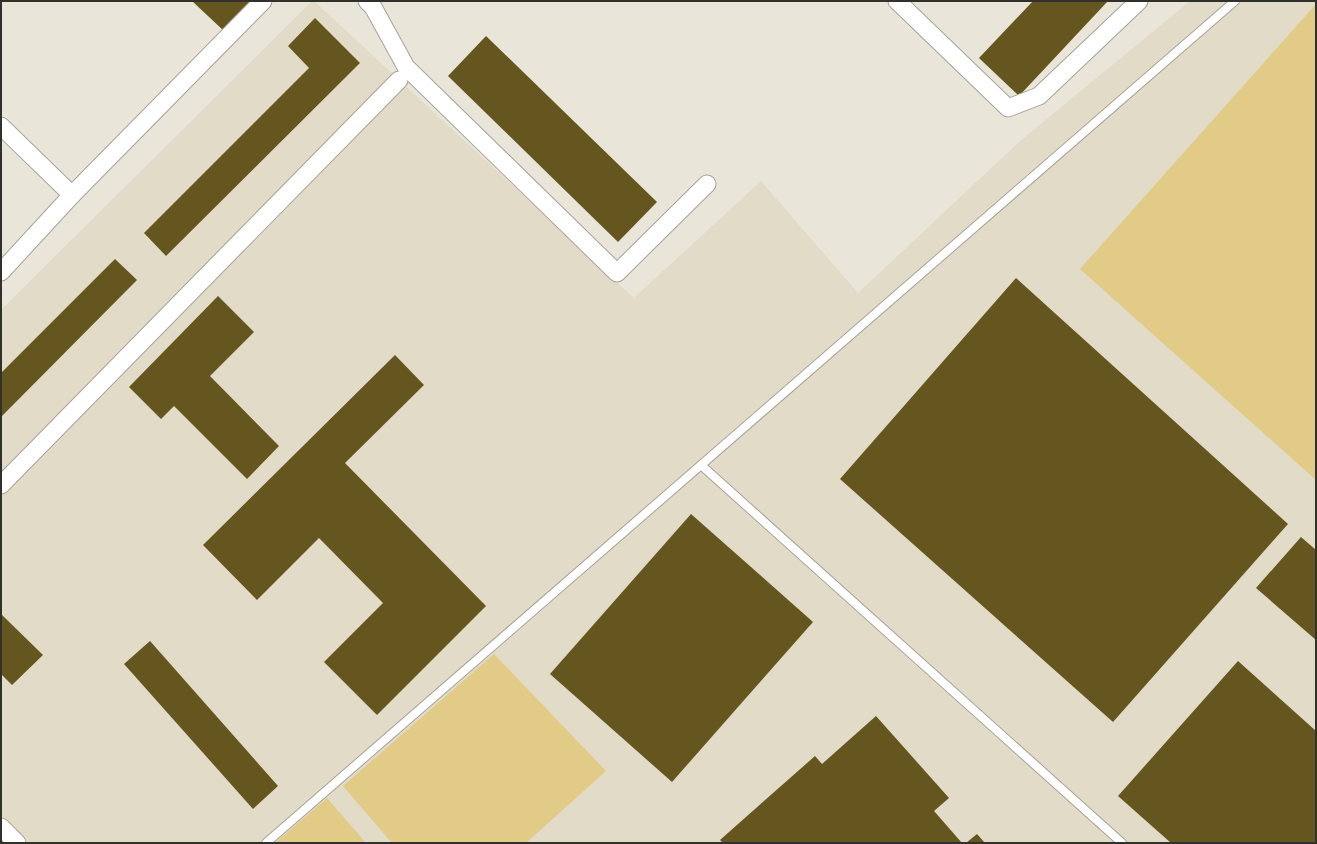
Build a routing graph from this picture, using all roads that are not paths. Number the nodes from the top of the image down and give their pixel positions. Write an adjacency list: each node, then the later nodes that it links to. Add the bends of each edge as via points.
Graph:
1 (263, 1): 9 (street)
2 (897, 1): 3 (street, via 1008,108 1039,96)
3 (1139, 1)
4 (1235, 1): 11 (lane)
5 (372, 3): 8 (street, via 406,67 617,273)
6 (399, 80): 12 (street)
7 (1, 126): 9 (street)
8 (707, 184)
9 (72, 195): 10 (street)
10 (1, 272)
11 (701, 465): 15 (lane); 16 (lane)
12 (1, 485)
13 (1, 827): 14 (street)
14 (17, 843)
15 (266, 843)
16 (1122, 843)

